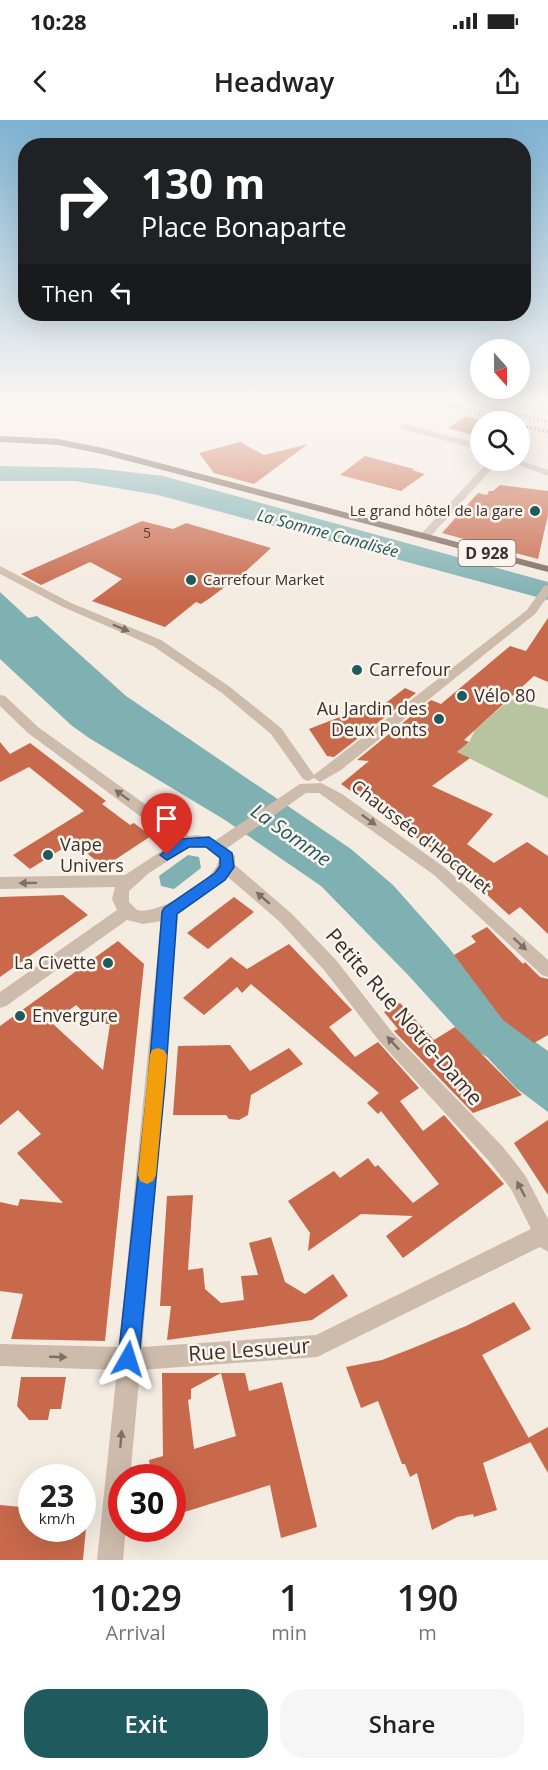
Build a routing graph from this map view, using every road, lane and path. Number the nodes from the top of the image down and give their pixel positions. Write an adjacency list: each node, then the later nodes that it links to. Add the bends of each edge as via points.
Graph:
1 (157, 465): 5 (main road, D 928)
2 (530, 467): 4 (street)
3 (486, 471): 5 (street)
4 (548, 473)
5 (425, 536): 7 (main road, D 928)
6 (0, 568): 10 (street, one-way to 10, via 68,605 157,642 276,731)
7 (548, 569)
8 (548, 588): 10 (street, via 535,608)
9 (0, 699): 11 (street, one-way to 9, via 33,730)
10 (314, 782): 12 (street); 18 (street, Chaussée d'Hocquet, one-way to 18, via 439,871)
11 (186, 842): 12 (street); 14 (street)
12 (218, 846): 13 (street, via 227,856)
13 (227, 867): 17 (street); 20 (street, Petite Rue Notre-Dame, one-way to 13, via 518,1182 496,1154 386,1036 330,965 286,918)
14 (129, 881): 15 (street, one-way to 15); 16 (street, via 120,892 120,903)
15 (0, 883)
16 (126, 912): 17 (street, via 144,918); 19 (street)
17 (170, 912): 22 (street)
18 (548, 970)
19 (0, 1001)
20 (546, 1237): 22 (street, Rue Lesueur, via 317,1346)
21 (0, 1355): 22 (street, Rue Lesueur, one-way to 22)
22 (128, 1359): 23 (street, one-way to 22)
23 (110, 1560)

